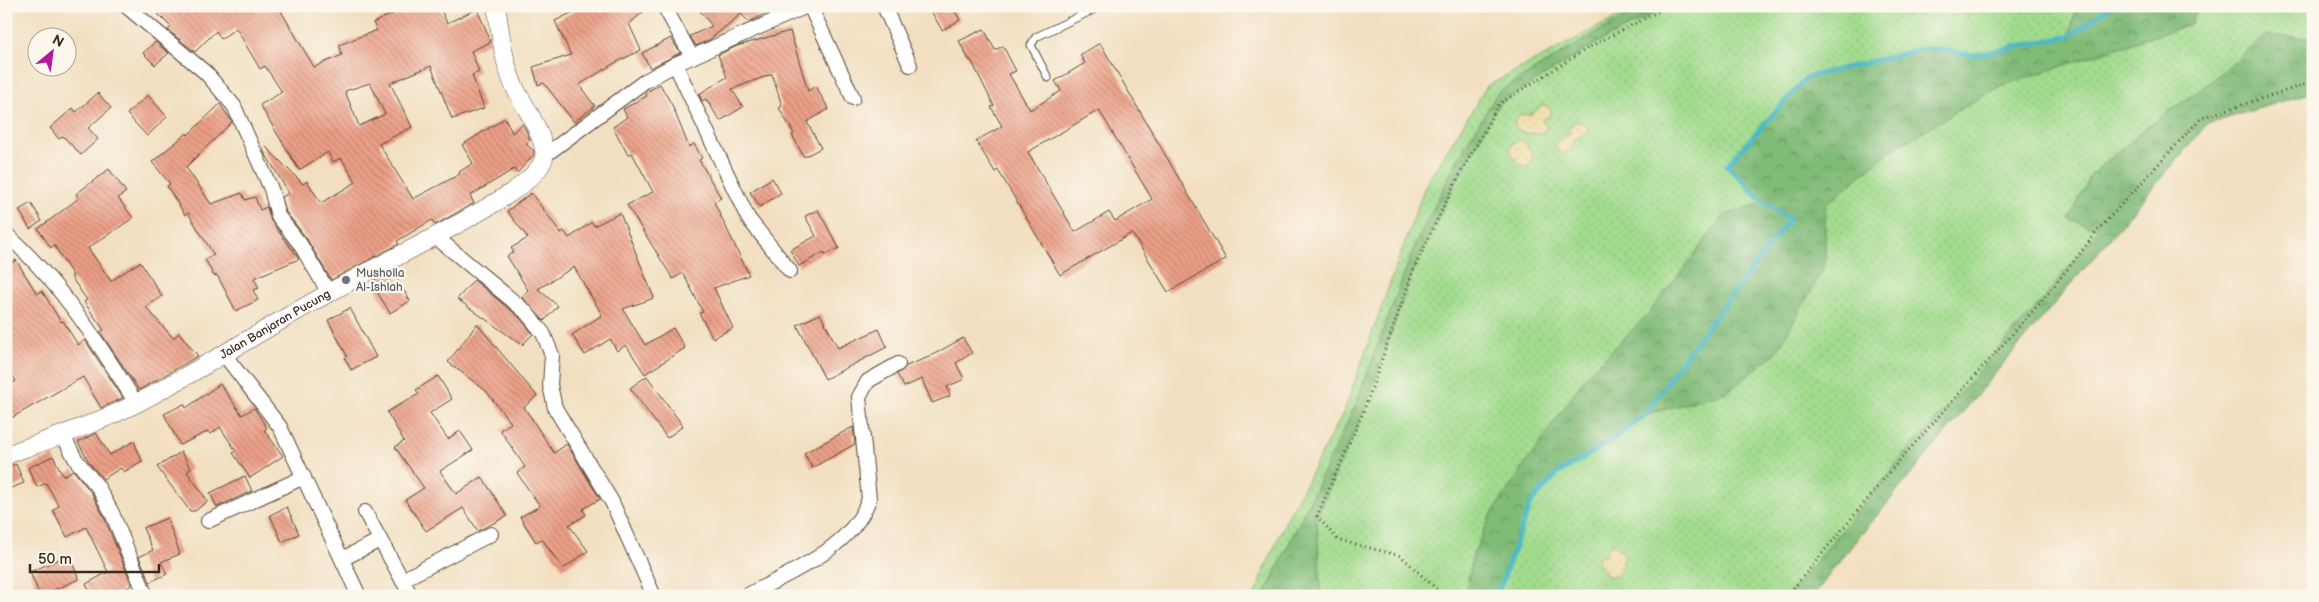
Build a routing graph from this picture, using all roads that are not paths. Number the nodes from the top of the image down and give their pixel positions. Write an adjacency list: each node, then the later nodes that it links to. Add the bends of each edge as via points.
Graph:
1 (126, 6): 16 (street, via 206,73 234,106 271,189 278,216 300,244)
2 (496, 6): 12 (street, via 505,62 542,143)
3 (664, 6): 7 (street)
4 (808, 6): 7 (street); 11 (street)
5 (884, 6): 9 (street)
6 (1101, 6): 10 (lane, via 1036,37 1031,46)
7 (692, 57): 8 (street)
8 (675, 64): 12 (street, via 645,81); 15 (street, via 748,218)
9 (910, 66)
10 (1048, 78)
11 (853, 98)
12 (544, 156): 13 (street, Jalan Banjaran Pucung, via 529,178 510,193)
13 (436, 237): 16 (street, Jalan Banjaran Pucung); 32 (street, via 525,311 543,333 552,355 550,385 555,408 612,502)
14 (8, 238): 19 (street, via 40,268 91,330)
15 (790, 271)
16 (329, 293): 17 (street, Jalan Banjaran Pucung)
17 (223, 353): 19 (street, Jalan Banjaran Pucung); 22 (street, via 280,427)
18 (898, 364): 33 (street, via 868,381 859,397 869,499 864,513 842,540)
19 (136, 403): 20 (street, Jalan Banjaran Pucung)
20 (62, 434): 21 (street, Jalan Banjaran Pucung); 29 (street, via 112,513)
21 (6, 455)
22 (304, 477): 24 (street); 27 (street)
23 (365, 512): 26 (street)
24 (208, 521)
25 (491, 534): 28 (street)
26 (380, 540): 27 (street); 28 (street)
27 (342, 559): 30 (street)
28 (402, 580): 31 (street)
29 (146, 596)
30 (359, 596)
31 (411, 596)
32 (654, 596)
33 (746, 596)

